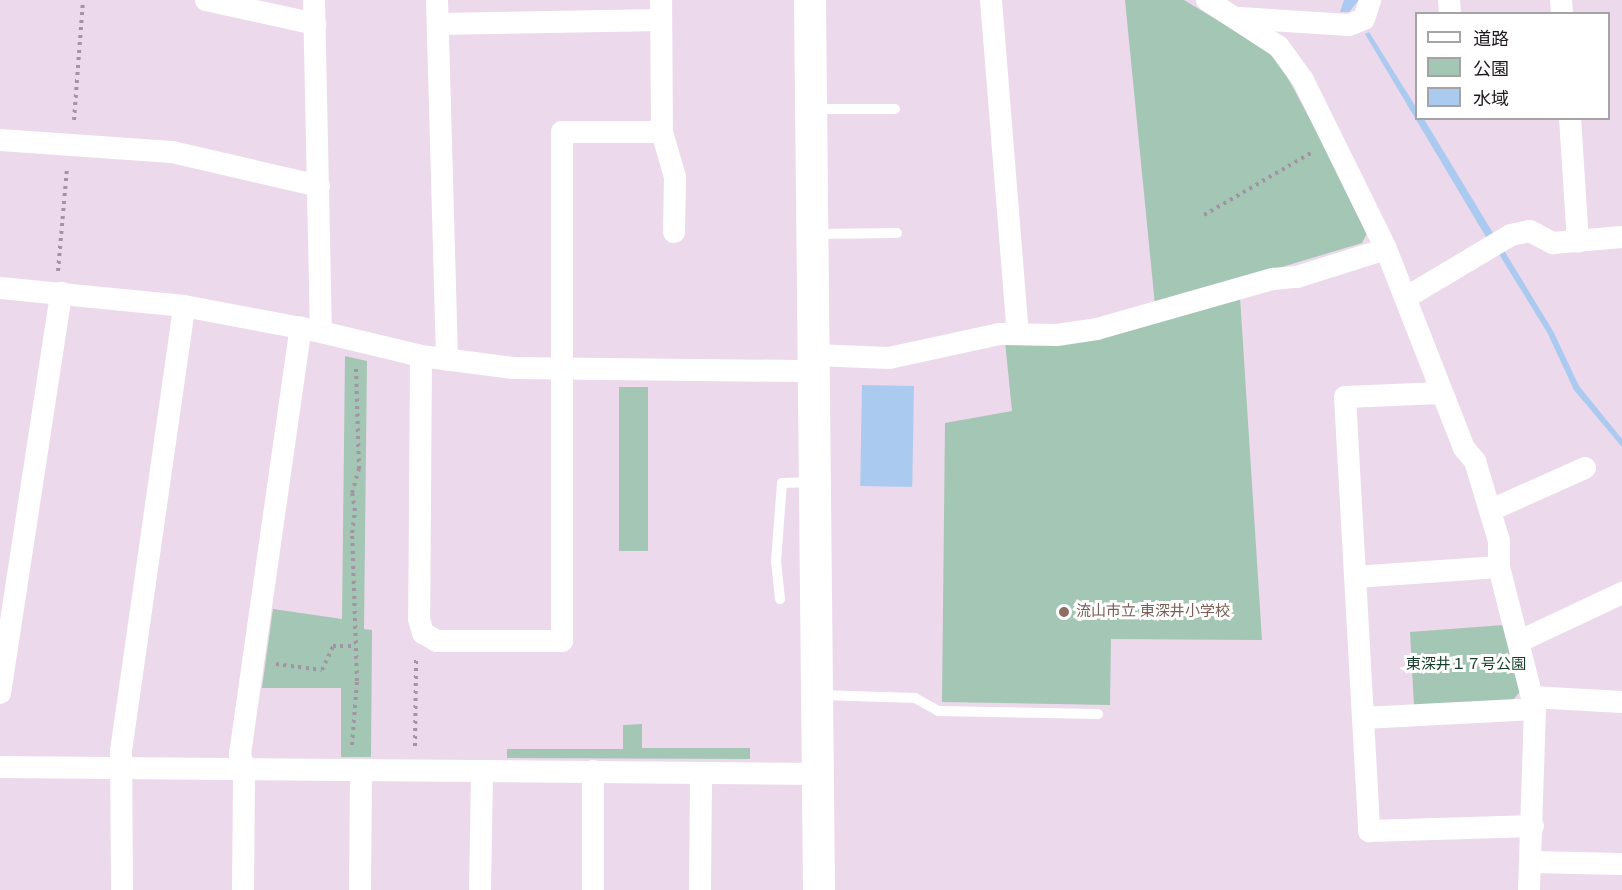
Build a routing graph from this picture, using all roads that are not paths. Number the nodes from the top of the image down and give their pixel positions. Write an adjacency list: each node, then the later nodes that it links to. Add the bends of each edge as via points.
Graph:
1 (206, 0): 10 (street)
2 (314, 0): 10 (street)
3 (437, 0): 11 (street)
4 (810, 0): 12 (street)
5 (991, 0): 29 (street)
6 (1206, 0): 9 (street)
7 (1370, 0): 9 (street, via 1364,19 1349,25)
8 (661, 10): 11 (street); 15 (street)
9 (1239, 18): 23 (street, via 1279,46 1303,80)
10 (315, 24): 17 (street)
11 (438, 24): 31 (street)
12 (812, 109): 13 (lane); 20 (street)
13 (895, 109)
14 (1570, 120): 22 (street)
15 (662, 132): 18 (street, via 675,177); 33 (street, via 562,132)
16 (0, 140): 17 (street, via 172,152)
17 (319, 186): 28 (street)
18 (674, 232)
19 (897, 233): 20 (lane)
20 (813, 234): 32 (street)
21 (1622, 237): 22 (street)
22 (1578, 242): 26 (street, via 1553,243 1530,231 1511,235)
23 (1386, 249): 26 (street); 29 (street, via 1297,277 1273,279 1097,329 1057,335)
24 (0, 288): 25 (street)
25 (59, 293): 27 (street); 43 (street)
26 (1407, 297): 34 (street)
27 (184, 306): 28 (street); 49 (street, via 121,751)
28 (311, 329): 30 (street); 51 (street, via 253,662 240,754)
29 (1018, 332): 32 (street, via 889,358)
30 (421, 356): 31 (street); 33 (street, via 419,619 423,633 437,641 562,641)
31 (447, 360): 33 (street)
32 (815, 363): 33 (street); 36 (street)
33 (564, 370)
34 (1442, 393): 37 (street, via 1464,448 1475,461); 39 (street, via 1345,397)
35 (1585, 468): 37 (street)
36 (816, 482): 41 (lane, via 782,483 776,561); 44 (street)
37 (1491, 510): 38 (street, via 1499,541)
38 (1499, 567): 39 (street); 42 (street)
39 (1355, 577): 48 (street)
40 (1622, 593): 42 (street)
41 (780, 599)
42 (1520, 641): 46 (street)
43 (0, 693)
44 (818, 695): 47 (lane, via 915,698 938,711); 56 (street)
45 (1622, 702): 46 (street)
46 (1534, 703): 48 (street); 57 (street)
47 (1098, 714)
48 (1363, 718): 57 (street, via 1369,831)
49 (123, 766): 50 (street); 51 (street); 60 (street)
50 (0, 767)
51 (244, 768): 52 (street); 61 (street)
52 (357, 770): 53 (street); 62 (street)
53 (482, 771): 54 (street); 63 (street)
54 (594, 771): 55 (street); 64 (street)
55 (700, 773): 56 (street); 65 (street)
56 (818, 774): 66 (street)
57 (1533, 826): 58 (street)
58 (1532, 862): 59 (street); 67 (street)
59 (1622, 864)
60 (122, 890)
61 (243, 890)
62 (360, 890)
63 (480, 890)
64 (592, 890)
65 (700, 890)
66 (819, 890)
67 (1529, 890)

